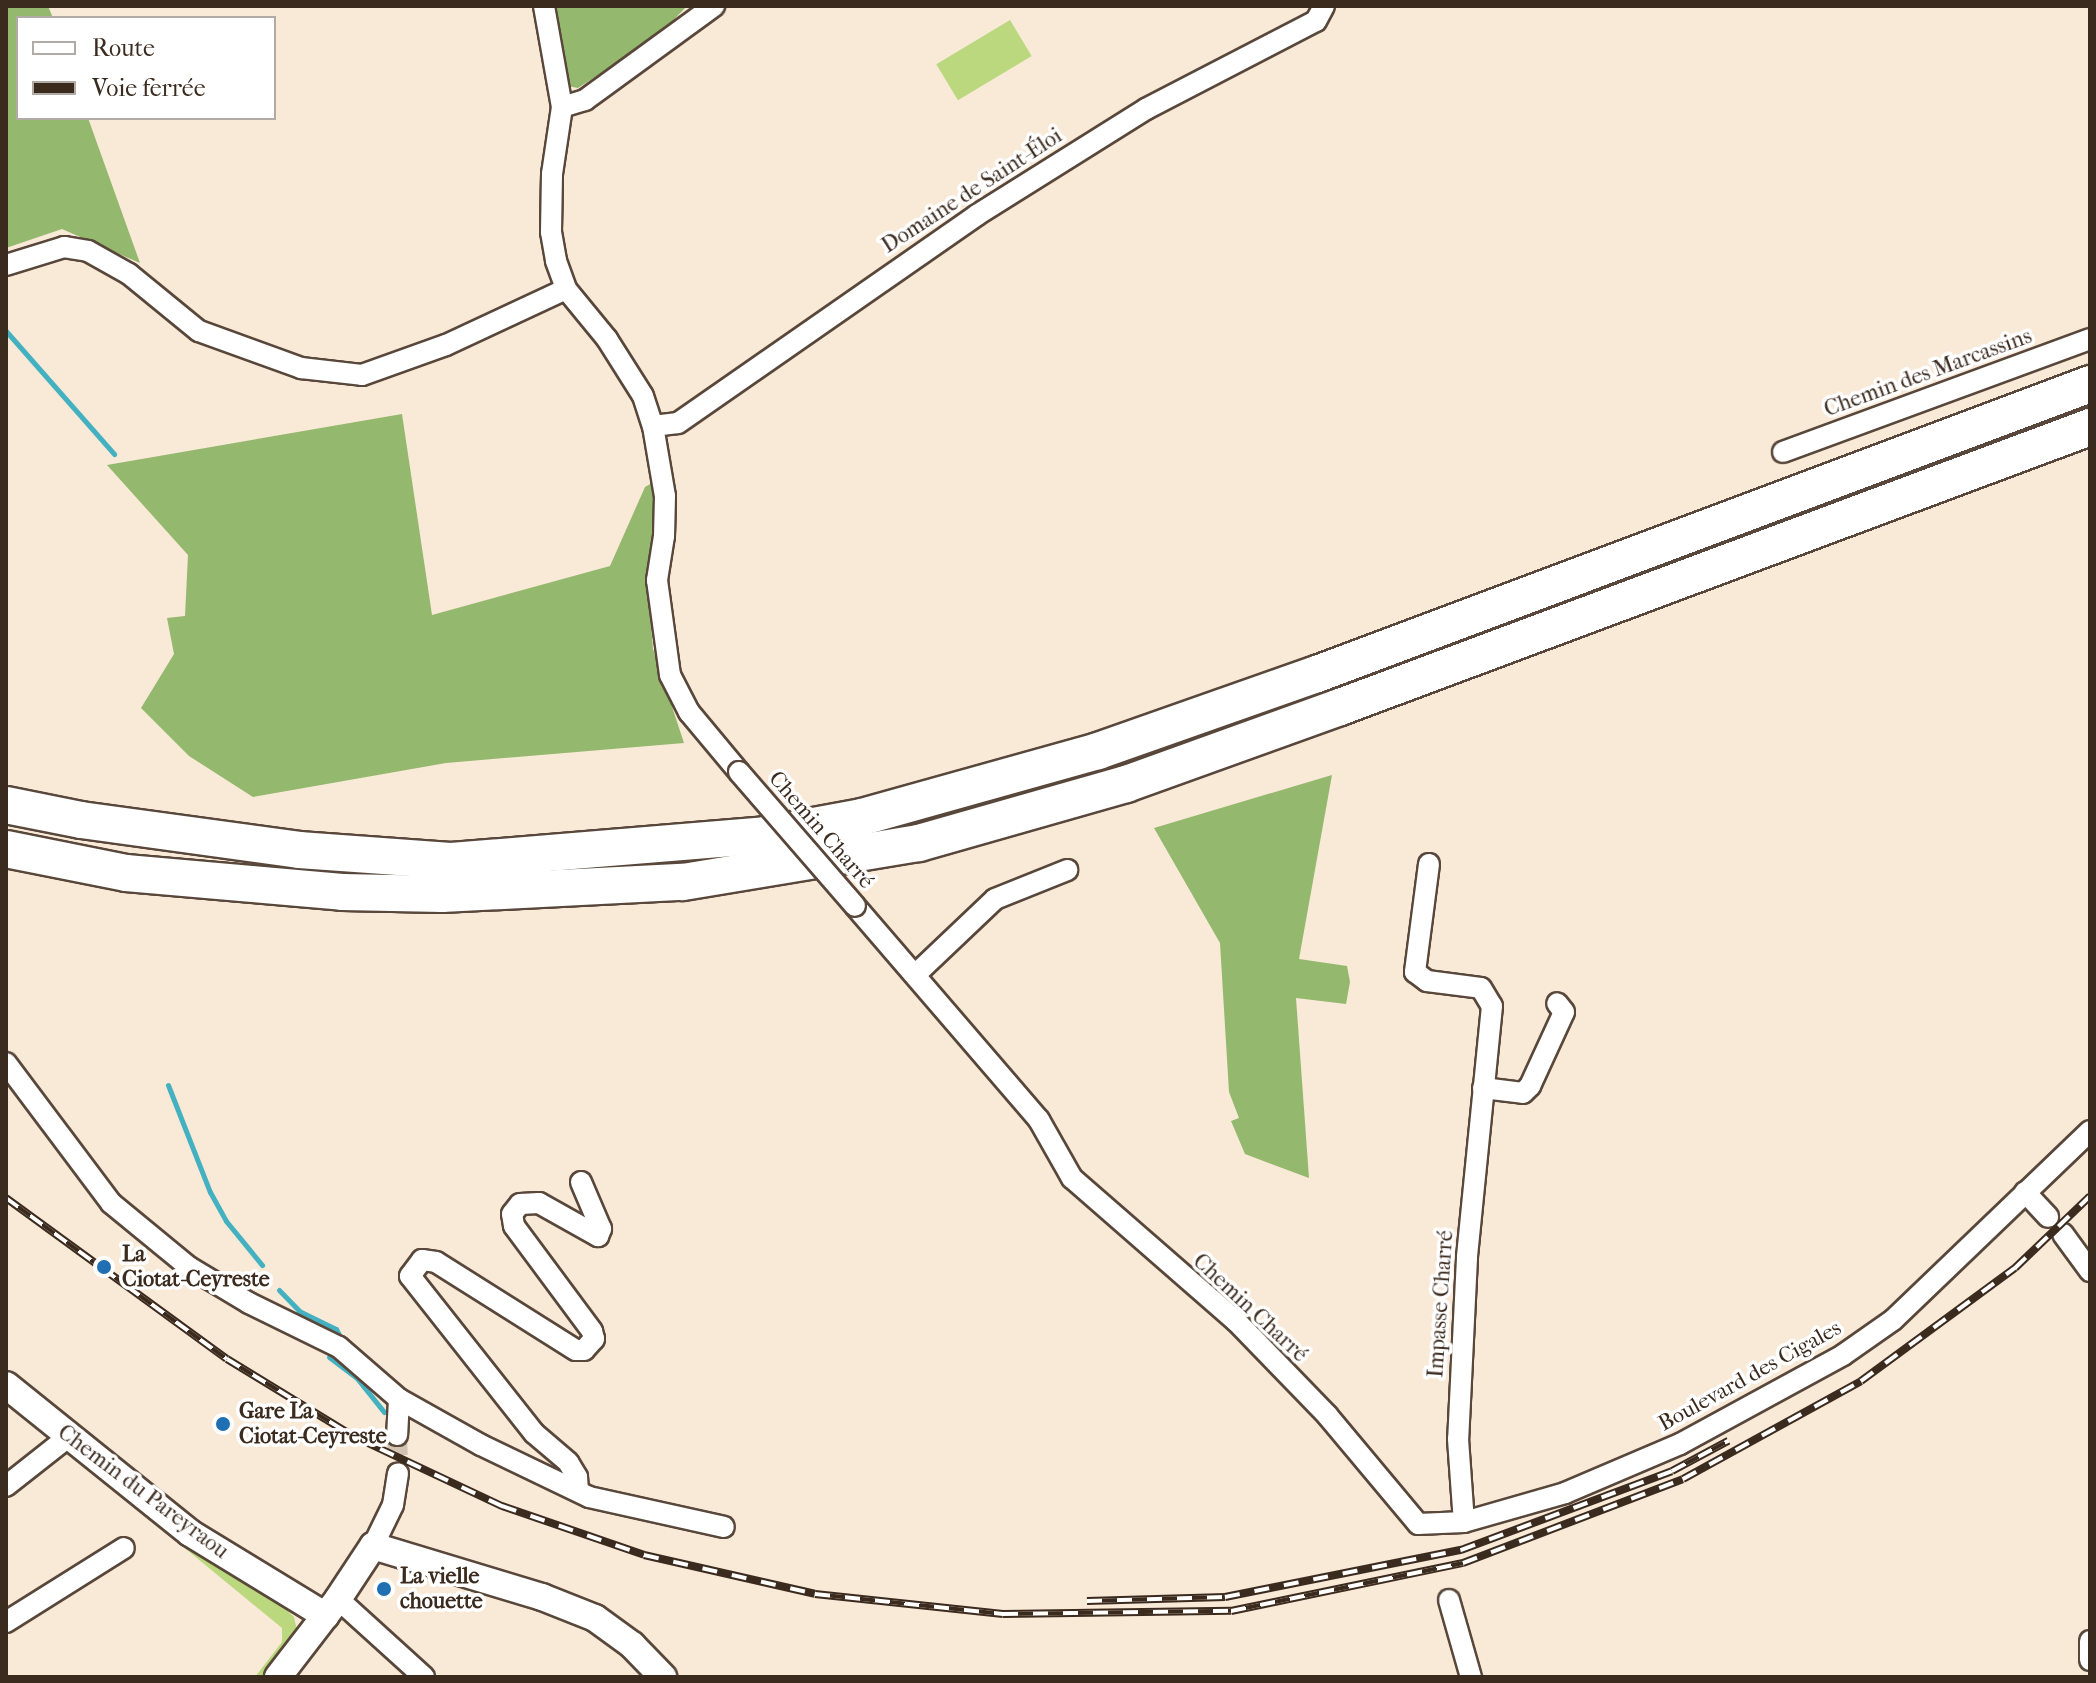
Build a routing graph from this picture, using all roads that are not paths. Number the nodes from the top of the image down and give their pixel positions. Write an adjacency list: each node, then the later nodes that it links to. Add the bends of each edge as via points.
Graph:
1 (544, 6): 4 (street, Chemin Charré)
2 (714, 6): 4 (street, via 585,100)
3 (1324, 6): 9 (street, Domaine de Saint-Éloi, via 1316,21 1146,109 977,215 678,423)
4 (562, 107): 6 (street, Chemin Charré, via 552,174 551,232)
5 (6, 265): 6 (street, via 64,247 88,251 129,274 199,331 301,368 362,375 446,345)
6 (566, 289): 9 (street, Chemin Charré, via 607,339 643,396)
7 (2090, 339): 11 (street, Chemin des Marcassins)
8 (2090, 384): 12 (highway, via 1317,674 1098,751 862,817 765,835 451,861 299,850)
9 (653, 426): 16 (street, Chemin Charré, bridge, via 665,496 657,580 670,675 689,712)
10 (2090, 427): 13 (highway, via 1126,784 919,843 683,882 442,894 342,892 126,873)
11 (1783, 452)
12 (6, 805)
13 (6, 849)
14 (1429, 864): 19 (street, Impasse Charré, via 1415,972 1427,981 1481,988 1489,996)
15 (1067, 870): 16 (street, via 995,899)
16 (915, 975): 34 (street, Chemin Charré, via 1039,1120 1072,1178 1236,1321 1327,1415)
17 (1557, 1003): 19 (street, via 1564,1012 1530,1086 1523,1093)
18 (6, 1063): 27 (street, via 111,1203 150,1238 249,1303 339,1347)
19 (1483, 1088): 33 (street, Impasse Charré, via 1458,1439)
20 (2090, 1131): 22 (street, Boulevard des Cigales)
21 (581, 1182): 32 (street, via 601,1229 598,1236 539,1203 520,1204 512,1214 514,1226 592,1331 594,1339 584,1350 576,1350 436,1262 422,1260 410,1276 534,1433 568,1462)
22 (2025, 1192): 23 (street); 33 (street, Boulevard des Cigales, via 1893,1320 1843,1355 1680,1444 1565,1493)
23 (2048, 1217)
24 (2063, 1234): 25 (street)
25 (2090, 1271)
26 (6, 1385): 29 (street, Chemin du Pareyraou)
27 (399, 1399): 28 (street); 32 (street)
28 (397, 1435)
29 (68, 1437): 31 (street); 39 (street, Chemin du Pareyraou, via 190,1533)
30 (398, 1473): 36 (street, via 393,1505)
31 (6, 1486)
32 (578, 1491): 35 (street)
33 (1464, 1522): 34 (street, Boulevard des Cigales)
34 (1418, 1524)
35 (724, 1527)
36 (373, 1546): 39 (street); 45 (street, via 595,1618)
37 (124, 1548): 40 (street)
38 (1449, 1600): 46 (street)
39 (332, 1608): 43 (street); 44 (street)
40 (6, 1622)
41 (2090, 1641): 42 (street)
42 (2090, 1660)
43 (278, 1677)
44 (424, 1677)
45 (663, 1677)
46 (1471, 1677)

